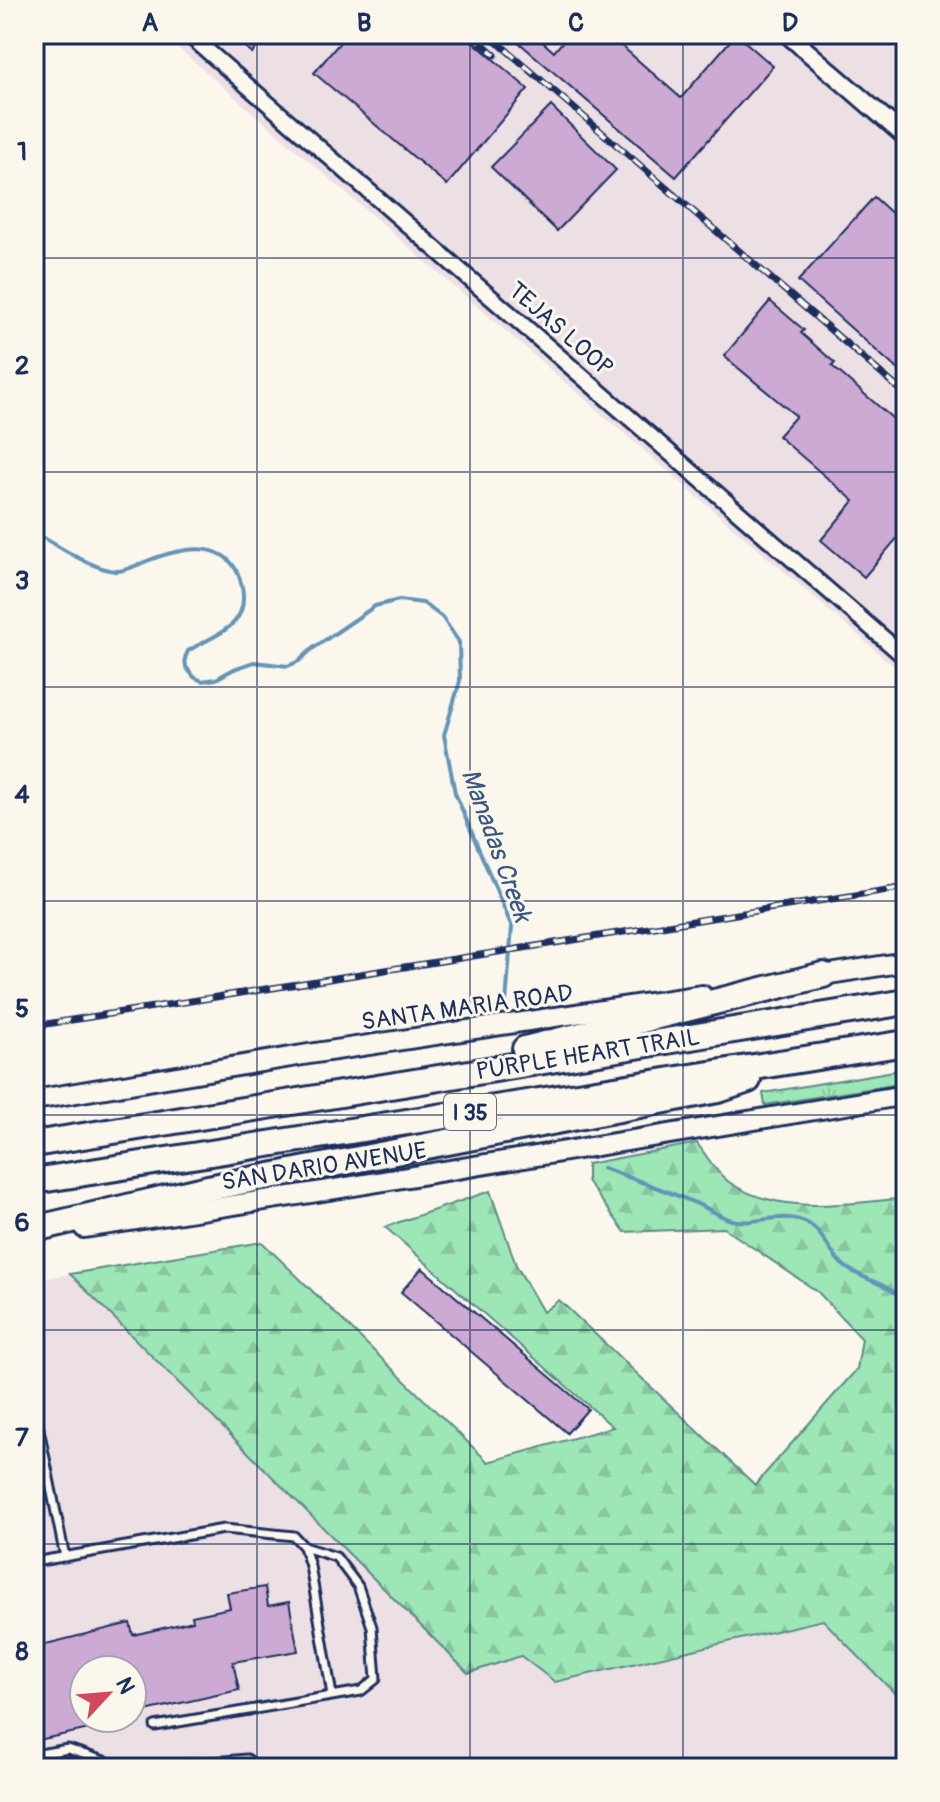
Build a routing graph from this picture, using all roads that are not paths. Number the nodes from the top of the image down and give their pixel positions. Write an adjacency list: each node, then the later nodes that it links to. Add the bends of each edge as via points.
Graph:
1 (188, 34): 4 (street, TEJAS LOOP)
2 (787, 34): 3 (street)
3 (906, 137)
4 (906, 658)
5 (906, 962): 6 (main road, SANTA MARIA ROAD)
6 (823, 975): 10 (highway); 12 (main road, SANTA MARIA ROAD)
7 (906, 1002): 10 (highway, PURPLE HEART TRAIL / I 35)
8 (906, 1043): 9 (highway, PURPLE HEART TRAIL / I 35)
9 (807, 1059): 14 (highway, PURPLE HEART TRAIL / I 35); 15 (highway, via 718,1090 208,1188)
10 (368, 1089): 13 (highway, PURPLE HEART TRAIL / I 35)
11 (906, 1095): 16 (main road, SAN DARIO AVENUE)
12 (34, 1100)
13 (34, 1144)
14 (34, 1181)
15 (34, 1229)
16 (34, 1235)
17 (34, 1404): 19 (lane)
18 (304, 1547): 19 (lane, via 294,1536 224,1529); 21 (lane); 21 (lane, via 336,1557 358,1586 372,1627 376,1679 361,1691)
19 (65, 1557): 20 (lane)
20 (34, 1562)
21 (332, 1695): 22 (lane)
22 (155, 1726)
23 (34, 1755): 24 (lane, via 68,1749)
24 (125, 1768)
25 (144, 1768): 26 (lane, via 247,1759)
26 (259, 1768)

